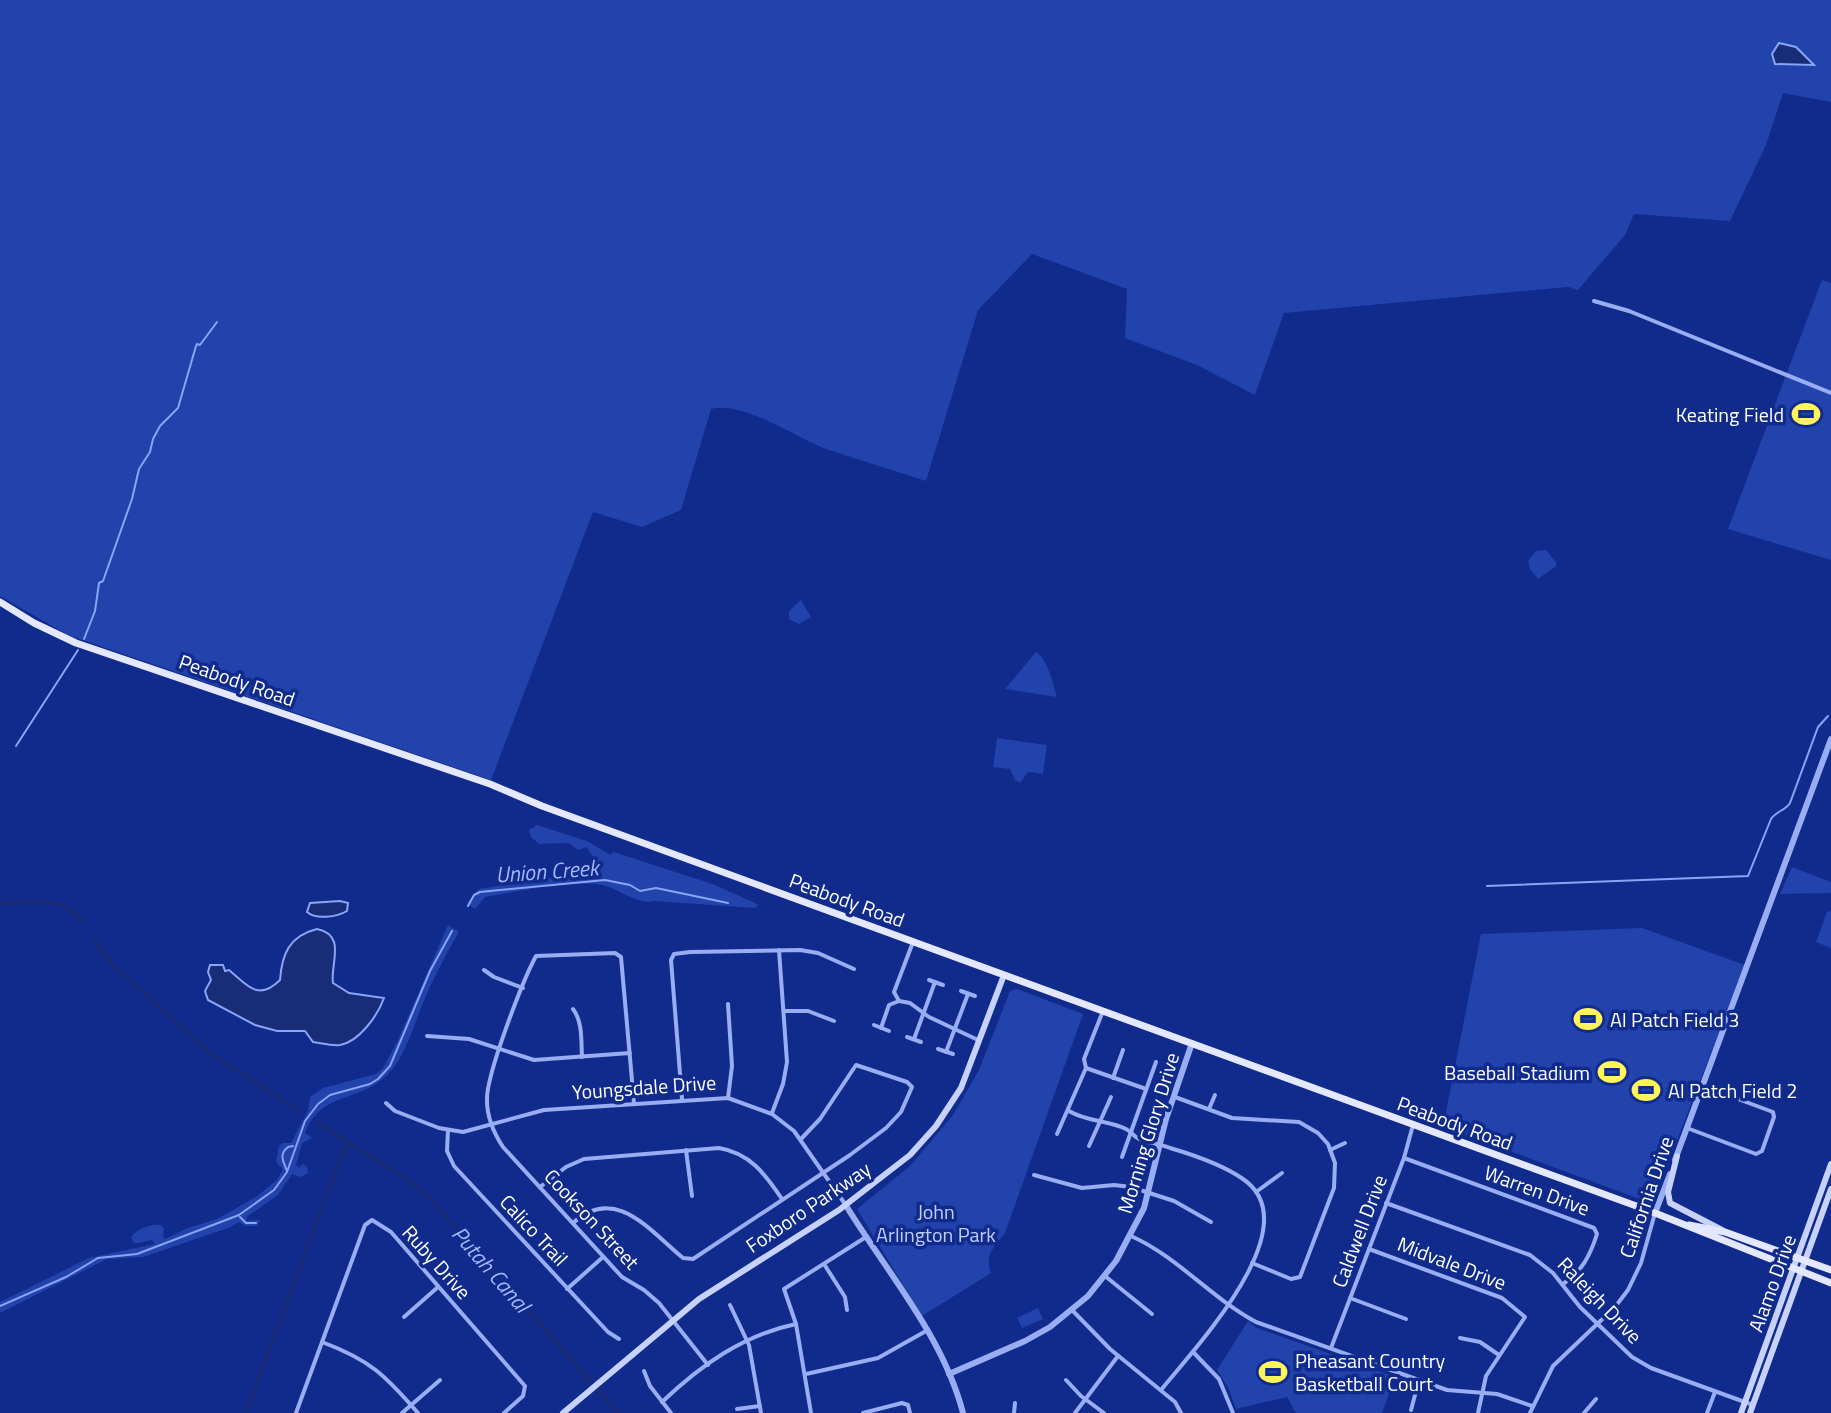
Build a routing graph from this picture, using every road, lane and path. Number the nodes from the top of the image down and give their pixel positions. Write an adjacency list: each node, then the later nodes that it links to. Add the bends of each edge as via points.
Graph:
1 (1594, 301): 2 (street)
2 (1831, 393)
3 (0, 602): 5 (main road, Peabody Road, via 76,643 376,743)
4 (1831, 739): 42 (street, California Drive)
5 (913, 941): 9 (main road, Peabody Road); 17 (street, via 894,992)
6 (779, 950): 7 (street, via 818,953); 20 (street); 48 (street, via 672,956)
7 (854, 969)
8 (484, 970): 13 (street)
9 (1004, 975): 21 (main road, Peabody Road); 31 (main road, Foxboro Parkway)
10 (929, 980): 11 (street)
11 (935, 982): 12 (street); 22 (street)
12 (943, 985)
13 (523, 988): 34 (street); 37 (street, via 539,955 619,954)
14 (961, 991): 15 (street)
15 (968, 994): 16 (street); 26 (street)
16 (975, 996)
17 (899, 1001): 22 (street); 25 (street, via 889,1005)
18 (728, 1004): 47 (street)
19 (573, 1009): 38 (street)
20 (785, 1011): 23 (street, via 808,1011); 53 (street, via 787,1062)
21 (1103, 1011): 33 (main road, Peabody Road); 40 (street, via 1084,1059)
22 (924, 1013): 26 (street); 30 (street)
23 (834, 1021)
24 (874, 1025): 25 (street)
25 (881, 1028): 27 (street)
26 (955, 1028): 31 (street); 35 (street, via 950,1053)
27 (889, 1031)
28 (427, 1036): 34 (street, via 469,1039)
29 (907, 1037): 30 (street)
30 (914, 1039): 32 (street)
31 (981, 1041): 81 (main road, Foxboro Parkway, via 961,1088 923,1142)
32 (921, 1042)
33 (1192, 1043): 45 (street, Morning Glory Drive); 56 (main road, Peabody Road)
34 (500, 1049): 38 (street, via 534,1060); 55 (street, via 487,1093)
35 (938, 1049)
36 (1123, 1050): 41 (street)
37 (630, 1053): 38 (street); 50 (street)
38 (582, 1057)
39 (1156, 1062): 43 (street)
40 (1086, 1068): 41 (street); 52 (street)
41 (1113, 1078): 43 (street)
42 (1703, 1086): 57 (street, California Drive); 57 (street, via 1773,1112 1762,1151 1756,1154)
43 (1146, 1089): 59 (street)
44 (1215, 1095): 51 (street)
45 (1174, 1096): 51 (street); 63 (street, Morning Glory Drive)
46 (1111, 1097): 54 (street)
47 (728, 1098): 48 (street, Youngsdale Drive); 53 (street, Youngsdale Drive)
48 (682, 1099): 50 (street, Youngsdale Drive)
49 (386, 1103): 58 (street)
50 (634, 1103): 55 (street, Youngsdale Drive, via 533,1112)
51 (1209, 1109): 66 (street, via 1240,1119 1299,1122 1318,1133)
52 (1069, 1111): 54 (street); 60 (street)
53 (772, 1114): 61 (street, Youngsdale Drive)
54 (1100, 1121): 59 (street); 64 (street)
55 (491, 1125): 58 (street, Youngsdale Drive); 74 (street, Cookson Street, via 503,1147)
56 (1413, 1125): 69 (street, Caldwell Drive); 82 (main road, Peabody Road)
57 (1687, 1128): 67 (street, California Drive)
58 (448, 1130): 100 (street, Calico Trail, via 447,1151 454,1166)
59 (1132, 1132): 63 (street); 68 (street)
60 (1057, 1134)
61 (801, 1139): 71 (street, Youngsdale Drive); 71 (street, via 856,1065 911,1086 895,1119)
62 (1345, 1143): 66 (street)
63 (1160, 1145): 76 (street, Morning Glory Drive); 77 (street, via 1242,1178)
64 (1089, 1146)
65 (686, 1150): 74 (street, via 584,1159); 78 (street); 79 (street, via 719,1148 743,1156 763,1172)
66 (1330, 1150): 92 (street, via 1334,1188 1300,1277 1291,1279)
67 (1677, 1156): 82 (street, California Drive); 86 (main road, via 1670,1203)
68 (1122, 1157)
69 (1404, 1158): 80 (street, Caldwell Drive); 98 (street, Warren Drive, via 1594,1228 1597,1234 1588,1260)
70 (1831, 1164): 91 (main road, Alamo Drive)
71 (823, 1172): 79 (street); 81 (street, Youngsdale Drive)
72 (1282, 1173): 77 (street)
73 (1034, 1175): 76 (street, via 1082,1188 1122,1185)
74 (540, 1187): 84 (street, Cookson Street)
75 (1831, 1189): 91 (main road, Alamo Drive)
76 (1149, 1192): 83 (street); 87 (street, Morning Glory Drive)
77 (1256, 1192): 92 (street, via 1264,1219)
78 (692, 1196)
79 (782, 1199): 84 (street, via 689,1260 616,1208 594,1209)
80 (1386, 1203): 89 (street, Caldwell Drive); 98 (street, Raleigh Drive, via 1530,1255)
81 (845, 1204): 88 (street, Youngsdale Drive); 109 (main road, Foxboro Parkway)
82 (1655, 1213): 85 (main road, Peabody Road); 111 (street, California Drive, via 1635,1278)
83 (1211, 1222)
84 (573, 1223): 90 (street, Cookson Street)
85 (1686, 1224): 86 (main road, Peabody Road); 95 (main road, Peabody Road)
86 (1725, 1232): 91 (main road, Peabody Road)
87 (1131, 1236): 96 (street, Morning Glory Drive); 102 (street, via 1163,1253)
88 (866, 1237): 93 (street); 112 (street, Youngsdale Drive)
89 (1369, 1249): 101 (street, Caldwell Drive); 119 (street, Midvale Drive, via 1517,1308 1525,1317)
90 (603, 1257): 100 (street); 109 (street, Cookson Street)
91 (1803, 1259): 94 (main road, Peabody Road); 95 (main road, Alamo Drive)
92 (1252, 1263): 102 (street)
93 (824, 1264): 104 (street, via 845,1297); 110 (street, via 784,1289)
94 (1831, 1270)
95 (1799, 1271): 97 (main road, Peabody Road); 135 (main road, Alamo Drive); 140 (main road, Alamo Drive)
96 (1105, 1276): 105 (street, Morning Glory Drive); 106 (street)
97 (1831, 1283)
98 (1563, 1284): 111 (street, Raleigh Drive)
99 (438, 1286): 107 (street); 116 (street, Ruby Drive, via 391,1232 369,1221); 145 (street, Ruby Drive, via 525,1386 524,1394)
100 (567, 1289): 114 (street, Calico Trail)
101 (1350, 1298): 108 (street); 117 (street, Caldwell Drive)
102 (1228, 1304): 117 (street, via 1256,1322); 118 (street)
103 (730, 1305): 115 (street)
104 (847, 1310)
105 (1072, 1310): 120 (street); 124 (street, Morning Glory Drive, via 1035,1336)
106 (1152, 1314)
107 (404, 1317)
108 (1406, 1319)
109 (672, 1320): 121 (street, Cookson Street); 146 (main road, Foxboro Parkway)
110 (796, 1324): 115 (street); 123 (street)
111 (1597, 1324): 129 (street, Raleigh Drive, via 1644,1364); 138 (street, California Drive, via 1553,1366)
112 (926, 1331): 123 (street, via 878,1358); 124 (street, Youngsdale Drive)
113 (1460, 1338): 119 (street, via 1480,1342)
114 (619, 1339)
115 (748, 1340): 121 (street); 137 (street)
116 (322, 1342): 136 (street, via 374,1367); 142 (street, Ruby Drive)
117 (1331, 1348): 127 (street)
118 (1194, 1353): 128 (street); 157 (street, via 1219,1379)
119 (1499, 1355): 130 (street, Midvale Drive)
120 (1118, 1356): 128 (street); 132 (street)
121 (708, 1365): 133 (street)
122 (644, 1371): 133 (street)
123 (806, 1374): 149 (street)
124 (949, 1374): 152 (street, Youngsdale Drive)
125 (440, 1380): 136 (street)
126 (1066, 1380): 132 (street)
127 (1419, 1380): 130 (street, via 1447,1390); 141 (street)
128 (1161, 1390): 156 (street)
129 (1715, 1392): 135 (street, Raleigh Drive); 161 (street)
130 (1482, 1393): 138 (street); 158 (street, Midvale Drive)
131 (1596, 1399): 160 (street)
132 (1086, 1400): 154 (street); 155 (street)
133 (662, 1402): 147 (street)
134 (1015, 1403): 153 (street)
135 (1745, 1403): 140 (street, Raleigh Drive); 162 (main road, Alamo Drive)
136 (411, 1405): 143 (street); 144 (street)
137 (760, 1406): 139 (street); 148 (street)
138 (1532, 1406): 159 (street, California Drive)
139 (737, 1409)
140 (1752, 1409)
141 (1411, 1410)
142 (296, 1413)
143 (402, 1413)
144 (418, 1413)
145 (504, 1413)
146 (563, 1413)
147 (671, 1413)
148 (761, 1413)
149 (811, 1413)
150 (863, 1413): 151 (street, via 902,1403)
151 (910, 1413)
152 (963, 1413)
153 (1014, 1413)
154 (1075, 1413)
155 (1104, 1413)
156 (1181, 1413)
157 (1233, 1413)
158 (1478, 1413)
159 (1530, 1413)
160 (1584, 1413)
161 (1707, 1413)
162 (1741, 1413)

